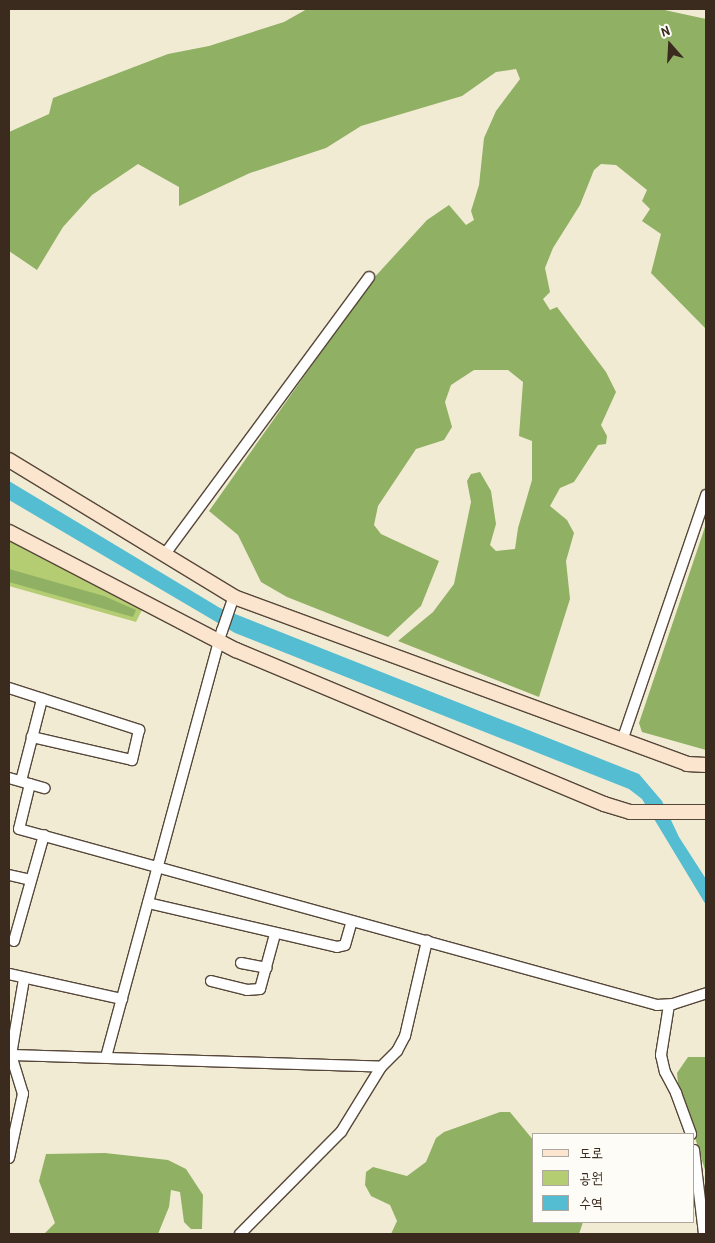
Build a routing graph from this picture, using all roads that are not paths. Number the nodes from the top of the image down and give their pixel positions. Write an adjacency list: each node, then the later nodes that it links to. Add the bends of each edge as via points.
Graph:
1 (369, 277): 5 (street)
2 (9, 460): 5 (main road)
3 (706, 495): 11 (street)
4 (9, 532): 7 (main road)
5 (165, 554): 6 (main road)
6 (232, 602): 7 (street); 11 (main road)
7 (220, 636): 18 (main road, via 604,804 630,812); 20 (street)
8 (9, 688): 9 (street)
9 (42, 699): 10 (street); 10 (street, via 139,730 132,760)
10 (32, 736): 16 (street)
11 (623, 738): 12 (main road)
12 (687, 764): 13 (main road); 14 (main road)
13 (706, 765)
14 (706, 772)
15 (9, 778): 16 (street)
16 (25, 783): 17 (street); 19 (street, via 19,829)
17 (45, 788)
18 (706, 812)
19 (44, 836): 20 (street); 22 (street)
20 (158, 867): 23 (street); 24 (street)
21 (9, 875): 22 (street)
22 (30, 880): 26 (street)
23 (148, 903): 25 (street); 34 (street)
24 (352, 920): 25 (street, via 345,945 337,948); 27 (street)
25 (275, 934): 29 (street)
26 (14, 941)
27 (427, 941): 35 (street); 38 (street, via 405,1036)
28 (241, 963): 29 (street)
29 (267, 968): 32 (street, via 264,986 255,991)
30 (9, 974): 31 (street)
31 (24, 979): 34 (street); 36 (street)
32 (210, 981)
33 (706, 993): 35 (street)
34 (122, 999): 37 (street)
35 (669, 1005): 39 (street, via 661,1055)
36 (10, 1055): 37 (street); 40 (street, via 22,1094)
37 (106, 1057): 38 (street)
38 (381, 1067): 42 (street, via 341,1132)
39 (691, 1133)
40 (9, 1158)
41 (695, 1158): 43 (street)
42 (240, 1234)
43 (704, 1234)

